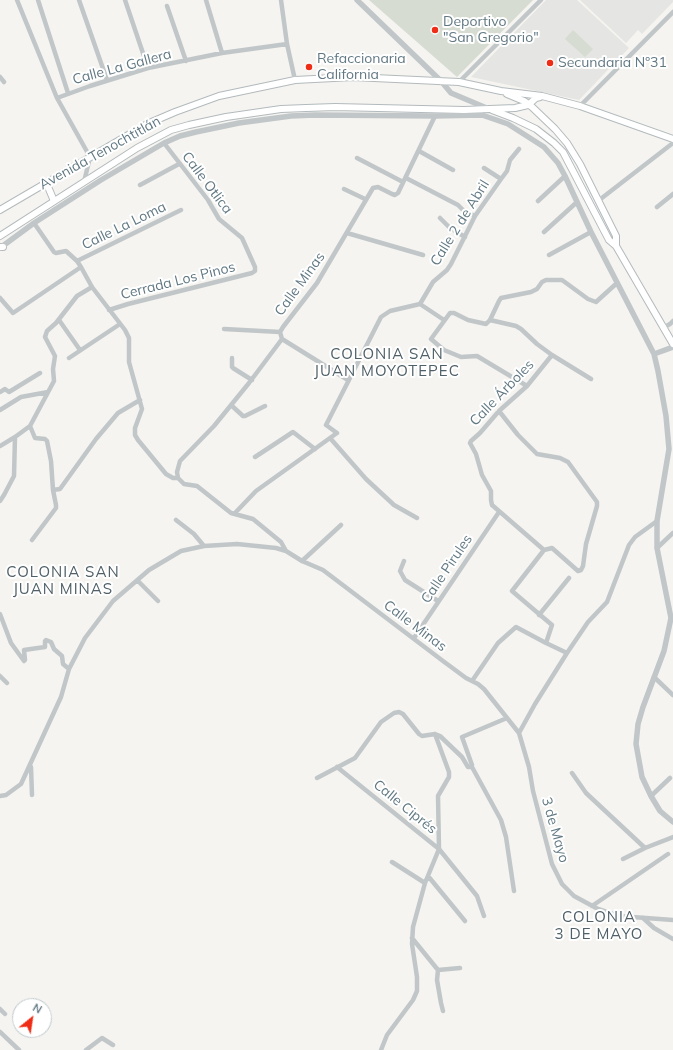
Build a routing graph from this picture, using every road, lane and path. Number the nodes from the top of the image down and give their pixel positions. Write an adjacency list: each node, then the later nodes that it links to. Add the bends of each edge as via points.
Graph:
1 (17, 0): 24 (street)
2 (38, 0): 22 (street)
3 (79, 0): 16 (street)
4 (125, 0): 14 (street)
5 (206, 0): 12 (street)
6 (281, 0): 11 (street)
7 (357, 0): 18 (street)
8 (541, 0): 20 (street)
9 (167, 6): 13 (street)
10 (673, 12): 26 (street)
11 (287, 44): 12 (street, Calle La Gallera); 17 (street)
12 (222, 53): 13 (street, Calle La Gallera)
13 (186, 61): 14 (street, Calle La Gallera)
14 (148, 68): 16 (street, Calle La Gallera)
15 (0, 77): 19 (street)
16 (107, 80): 22 (street, Calle La Gallera)
17 (295, 80): 18 (main road, Avenida Tenochtitlán, via 353,77); 34 (main road, Avenida Tenochtitlán, via 219,96 175,112 147,124)
18 (441, 81): 20 (main road, Avenida Tenochtitlán); 27 (street, via 451,93)
19 (4, 82)
20 (459, 82): 21 (main road, Avenida Tenochtitlán)
21 (501, 91): 23 (main road); 25 (main road)
22 (68, 93): 24 (street, Calle La Gallera)
23 (542, 96): 25 (main road); 26 (main road)
24 (57, 98): 34 (street, Calle La Gallera)
25 (528, 105): 27 (main road); 49 (main road, via 568,143)
26 (580, 106): 29 (main road)
27 (484, 111): 28 (street); 39 (street, via 537,142 550,153); 43 (main road, via 335,107 281,109 226,117 170,130); 63 (main road, via 514,118 536,129 559,147 569,161 609,240)
28 (435, 116): 30 (street, via 291,116 196,132); 33 (street, Calle Minas)
29 (673, 139)
30 (164, 143): 36 (street, Calle Otlica); 57 (street)
31 (673, 143): 49 (street)
32 (519, 149): 40 (street, Calle 2 de Abril, via 510,160)
33 (419, 151): 38 (street); 41 (street, Calle Minas)
34 (90, 156): 42 (main road, Avenida Tenochtitlán); 43 (street)
35 (357, 158): 41 (street)
36 (179, 164): 44 (street); 69 (street, Calle Otlica, via 208,200 219,219 242,238 255,266)
37 (484, 168): 40 (street, Calle 2 de Abril)
38 (454, 170)
39 (565, 176): 50 (street); 51 (street)
40 (501, 179): 55 (street, Calle 2 de Abril)
41 (405, 180): 47 (street, Calle Minas, via 395,195 376,187); 55 (street, via 458,205)
42 (46, 182): 48 (main road); 53 (main road, Avenida Tenochtitlán)
43 (84, 182): 48 (main road)
44 (140, 185)
45 (344, 189): 47 (street)
46 (673, 194): 52 (street)
47 (365, 199): 60 (street, Calle Minas)
48 (54, 201): 61 (main road)
49 (598, 201): 63 (main road, via 616,236)
50 (538, 202)
51 (577, 202): 58 (street); 59 (street)
52 (658, 207)
53 (0, 210)
54 (181, 210): 67 (street, Calle La Loma)
55 (475, 216): 62 (street, Calle 2 de Abril)
56 (440, 218): 62 (street)
57 (34, 223): 64 (street); 67 (street, Calle La Loma, via 54,252 66,251)
58 (544, 232)
59 (591, 232): 66 (street); 70 (street)
60 (347, 234): 65 (street); 82 (street, Calle Minas, via 317,283)
61 (0, 236)
62 (465, 237): 73 (street, Calle 2 de Abril, via 447,270 433,282)
63 (616, 246): 80 (main road)
64 (1, 247)
65 (423, 255)
66 (550, 255)
67 (77, 261): 68 (street, Calle La Loma)
68 (81, 267): 71 (street, Calle La Loma); 72 (street, via 13,313)
69 (252, 273): 74 (street, Cerrada Los Pinos)
70 (617, 283): 77 (street, via 596,302 562,280 546,280 531,292 501,298); 86 (street)
71 (92, 287): 74 (street, Calle La Loma); 75 (street, via 77,296)
72 (0, 298)
73 (420, 304): 76 (street); 93 (street, via 390,311 381,317)
74 (110, 310): 79 (street, Calle La Loma)
75 (59, 320): 85 (street); 96 (street, via 45,335 55,356 54,381)
76 (444, 320): 77 (street, Calle Árboles, via 450,313 480,323 486,324); 94 (street, via 431,339 444,350 461,358 477,356)
77 (490, 320): 87 (street, Calle Árboles, via 516,326)
78 (673, 321): 80 (street)
79 (120, 324): 85 (street); 97 (street, Calle La Loma, via 128,338 130,362)
80 (663, 328): 84 (main road)
81 (224, 329): 82 (street)
82 (280, 332): 83 (street, Calle Minas)
83 (282, 339): 92 (street, Calle Minas); 93 (street)
84 (673, 346): 86 (street)
85 (80, 350): 88 (street)
86 (654, 354): 115 (street, via 669,449)
87 (552, 355): 91 (street, Calle Árboles); 94 (street, Calle Árboles)
88 (70, 358)
89 (232, 358): 92 (street, via 232,367)
90 (40, 373): 95 (street, via 9,392 5,389)
91 (590, 379)
92 (252, 380): 98 (street, Calle Minas)
93 (348, 380): 104 (street, via 326,425 337,433)
94 (527, 386): 101 (street, Calle Árboles)
95 (0, 392)
96 (48, 392): 100 (street, via 21,397); 102 (street)
97 (140, 400): 108 (street, Calle La Loma, via 142,409 135,435 166,474); 109 (street, via 118,413 60,489)
98 (231, 405): 99 (street, via 243,416); 108 (street, Calle Minas, via 180,461)
99 (265, 406)
100 (0, 410)
101 (499, 411): 111 (street, Calle Árboles, via 480,433 470,440 470,444 491,491 492,505); 121 (street, via 514,431 538,454 568,462 597,502 581,570 578,571 552,548)
102 (30, 426): 103 (street); 109 (street, via 35,438 47,441)
103 (15, 437): 105 (street); 110 (street, via 14,476)
104 (330, 438): 106 (street); 113 (street, via 366,479 394,505)
105 (0, 446)
106 (315, 449): 107 (street, via 293,432); 112 (street, via 256,491)
107 (255, 456)
108 (178, 478): 112 (street, Calle La Loma, via 184,484 197,486 225,509)
109 (53, 490): 118 (street, via 56,508)
110 (0, 501)
111 (499, 512): 121 (street); 127 (street, Calle Pirules)
112 (235, 513): 122 (street, Calle La Loma, via 258,522 281,542)
113 (417, 518)
114 (176, 520): 119 (street)
115 (657, 521): 120 (street); 133 (street, via 632,540 607,602 588,622)
116 (341, 524): 123 (street)
117 (673, 533): 120 (street)
118 (32, 540)
119 (204, 546): 122 (street, via 237,544); 126 (street, via 181,551 162,561)
120 (658, 548): 136 (street, via 671,618 664,650)
121 (544, 550): 130 (street, via 512,591)
122 (286, 551): 123 (street, Calle Minas)
123 (302, 561): 131 (street, Calle Minas, via 323,570)
124 (404, 561): 127 (street, via 400,571 405,580)
125 (570, 578): 130 (street)
126 (138, 581): 128 (street); 134 (street, via 113,601 102,614 85,638)
127 (438, 601): 131 (street, Calle Pirules)
128 (158, 602)
129 (0, 614): 134 (street, via 10,643 24,661 24,650 45,647 46,640 51,642 62,656 63,664)
130 (539, 615): 132 (street, via 552,624)
131 (414, 638): 137 (street, Calle Minas)
132 (546, 643): 133 (street); 137 (street, via 516,627 498,643)
133 (567, 653): 141 (street)
134 (69, 669): 143 (street, via 61,697)
135 (0, 676): 138 (street)
136 (654, 677): 139 (street); 151 (street, via 638,724 636,744 642,777)
137 (472, 681): 140 (street, Calle Minas, via 484,689)
138 (7, 684)
139 (673, 695)
140 (507, 718): 141 (street, Calle Minas); 145 (street, via 462,737)
141 (519, 733): 162 (street, 3 de Mayo, via 552,864 562,884 574,896)
142 (434, 734): 144 (street, via 422,736 403,714 394,713 381,722 355,758); 145 (street, via 440,736 462,757 468,767); 155 (street, Calle Ciprés, via 449,772 449,777 438,796)
143 (31, 766): 149 (street, via 21,784 6,795); 150 (street)
144 (337, 767): 147 (street); 155 (street, Calle Ciprés)
145 (472, 767): 161 (street, via 501,820)
146 (572, 773): 154 (street, via 586,793)
147 (317, 778)
148 (670, 778): 151 (street)
149 (0, 796)
150 (32, 796)
151 (651, 796): 152 (street, via 660,811)
152 (673, 822)
153 (673, 837): 154 (street)
154 (645, 848): 157 (street)
155 (439, 849): 159 (street); 163 (street, via 477,896)
156 (668, 854): 162 (street)
157 (623, 859)
158 (392, 862): 160 (street)
159 (428, 876): 160 (street); 166 (street)
160 (425, 883): 167 (street)
161 (514, 890)
162 (592, 906): 164 (street, 3 de Mayo, via 619,916)
163 (484, 916)
164 (643, 918): 165 (street, 3 de Mayo); 168 (street)
165 (673, 920)
166 (465, 921)
167 (412, 938): 170 (street); 178 (street, via 417,991 387,1035)
168 (673, 939)
169 (460, 968): 170 (street)
170 (438, 970): 172 (street, via 437,980)
171 (0, 1009): 173 (street)
172 (444, 1011)
173 (5, 1014)
174 (0, 1032): 176 (street)
175 (112, 1046): 177 (street, via 102,1038)
176 (19, 1050)
177 (86, 1050)
178 (381, 1050)

